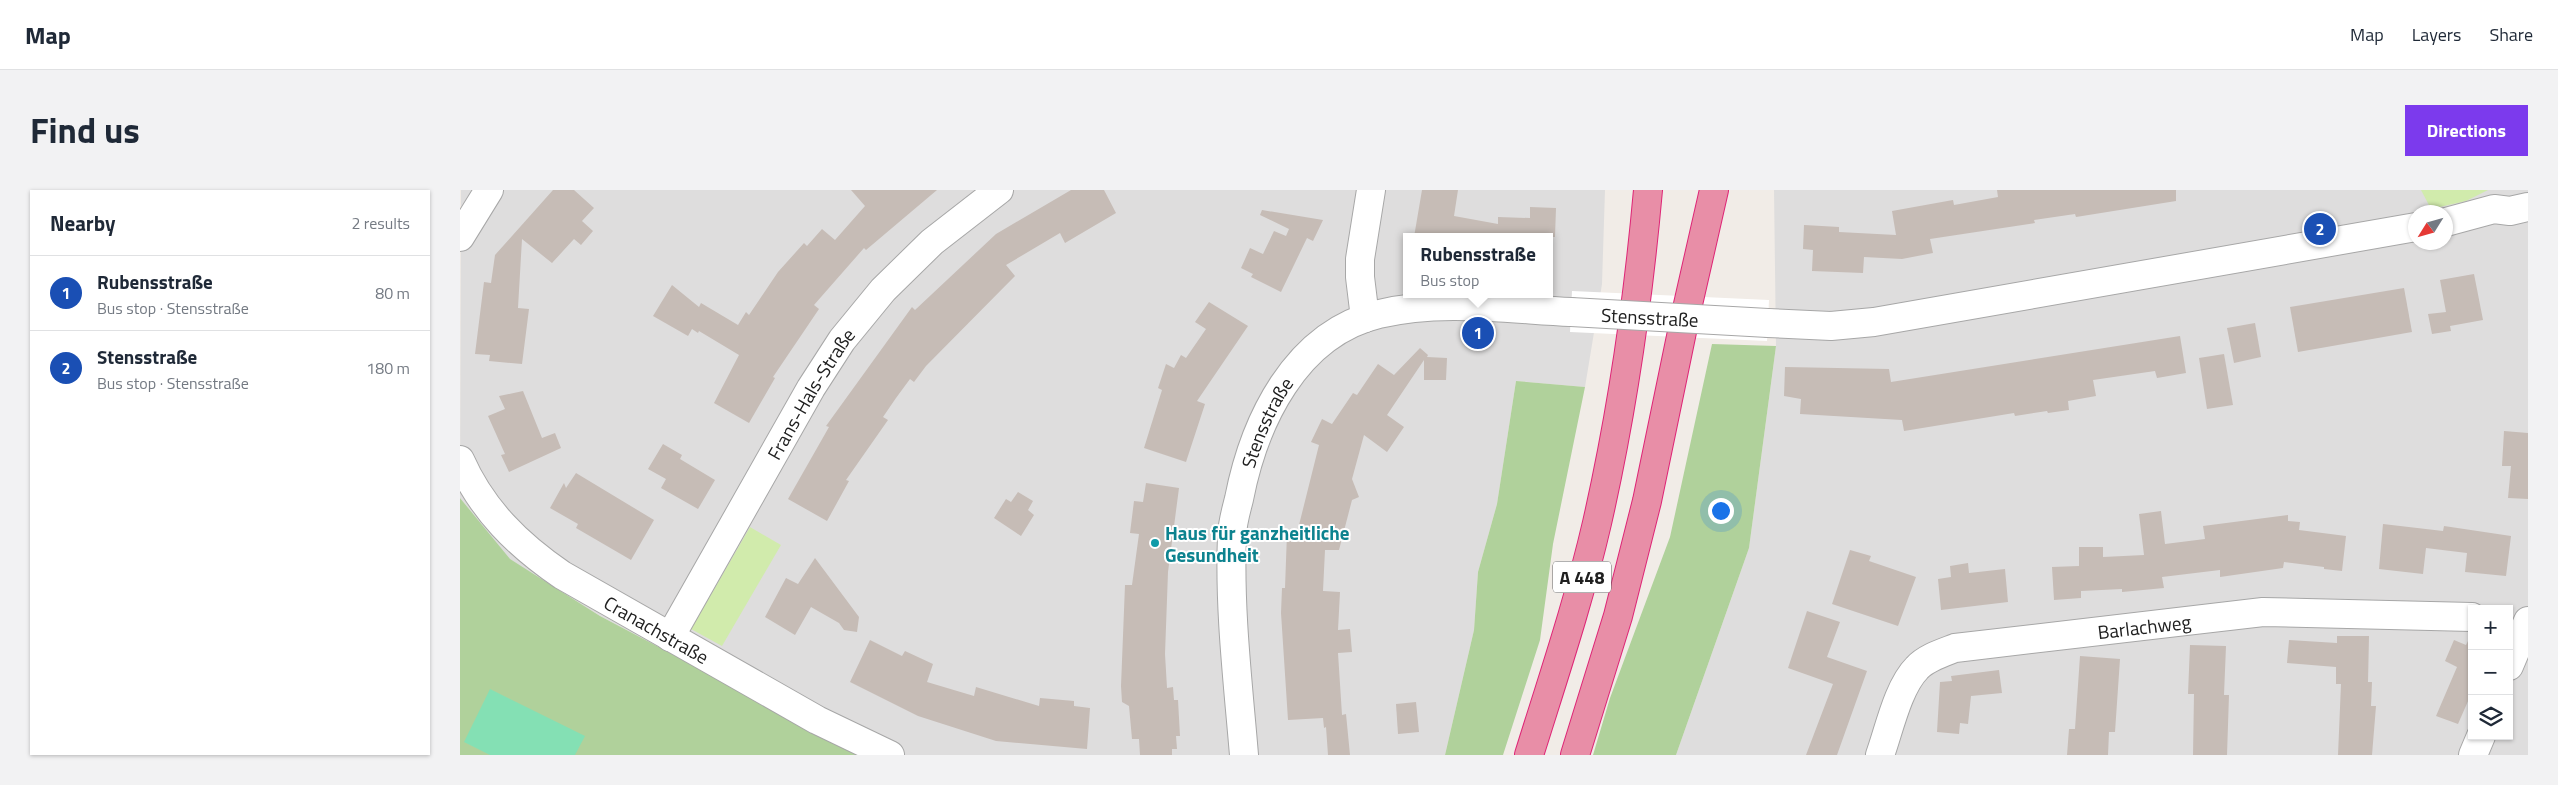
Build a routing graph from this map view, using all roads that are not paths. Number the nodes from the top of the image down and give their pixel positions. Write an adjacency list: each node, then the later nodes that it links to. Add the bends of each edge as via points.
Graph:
1 (489, 190): 11 (street)
2 (999, 190): 19 (street, Frans-Hals-Straße, via 932,242 883,290 842,340 811,388)
3 (1371, 190): 12 (street, via 1360,259)
4 (1648, 190): 24 (highway, A 448, via 1640,285 1597,523)
5 (1697, 190): 13 (highway, A 448)
6 (1714, 190): 13 (highway)
7 (2503, 200): 8 (street, via 2510,211); 9 (street)
8 (2528, 207)
9 (2453, 219)
10 (2408, 228): 12 (street, Stensstraße, bridge, via 1874,322 1831,326 1431,307)
11 (460, 237)
12 (1365, 318): 23 (street, Stensstraße, via 1323,340 1297,366 1264,416 1243,477 1232,534 1232,598)
13 (1684, 322): 25 (highway, A 448, via 1647,501 1618,616)
14 (460, 460): 19 (street, Cranachstraße, via 495,518 532,554 562,576)
15 (2528, 610): 16 (street)
16 (2513, 612)
17 (2468, 617): 26 (street, Barlachweg, via 2263,612 1955,648 1917,667 1908,680)
18 (2528, 621): 20 (street)
19 (670, 637): 22 (street, Cranachstraße, via 817,720)
20 (2513, 657)
21 (2479, 740): 27 (street)
22 (890, 755)
23 (1244, 755)
24 (1529, 755)
25 (1575, 755)
26 (1880, 755)
27 (2473, 755)

